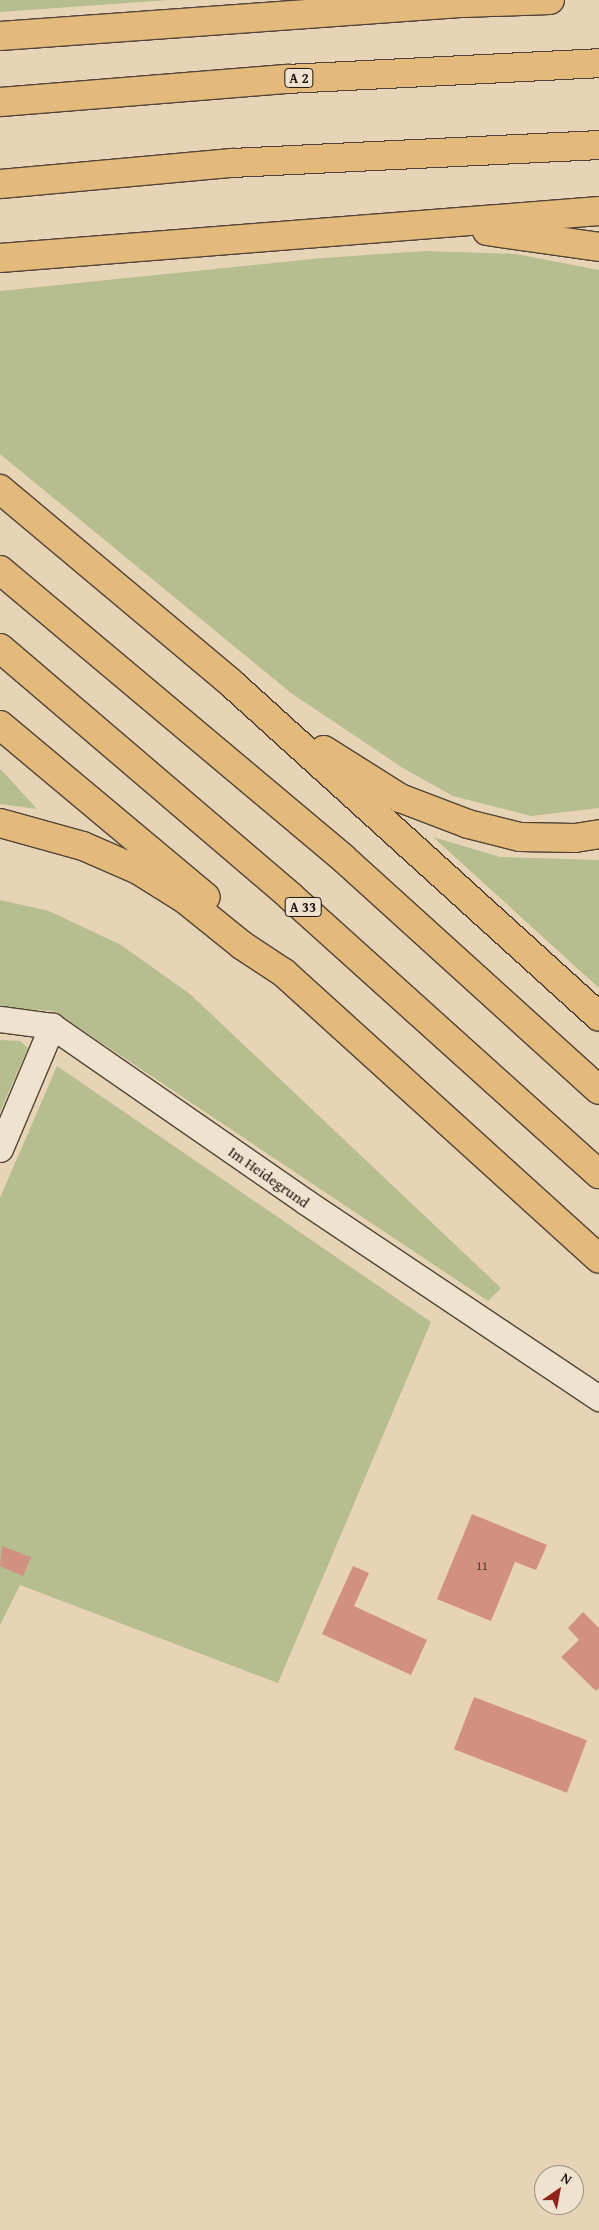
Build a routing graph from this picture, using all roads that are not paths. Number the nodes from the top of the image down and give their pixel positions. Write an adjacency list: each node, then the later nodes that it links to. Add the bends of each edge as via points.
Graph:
1 (550, 0): 2 (highway, via 464,3)
2 (0, 36)
3 (599, 64): 4 (highway, A 2, via 286,79)
4 (0, 102)
5 (599, 146): 6 (highway, via 242,163)
6 (0, 184)
7 (599, 212): 8 (highway)
8 (436, 225): 9 (highway); 10 (highway)
9 (599, 247)
10 (0, 258)
11 (0, 489): 14 (highway)
12 (0, 570): 22 (highway, via 343,858)
13 (0, 648): 24 (highway, A 33, via 290,896)
14 (230, 682): 17 (highway, via 330,754 400,798 468,824 520,837 575,838); 19 (highway)
15 (0, 725): 18 (highway, via 255,938)
16 (0, 823): 18 (highway, via 83,846 138,870 186,900 243,946)
17 (599, 834)
18 (284, 973): 25 (highway)
19 (599, 1017)
20 (0, 1019): 21 (street)
21 (52, 1026): 23 (street); 26 (street, Im Heidegrund, via 306,1202)
22 (599, 1090)
23 (0, 1149)
24 (599, 1174)
25 (599, 1259)
26 (599, 1398)

